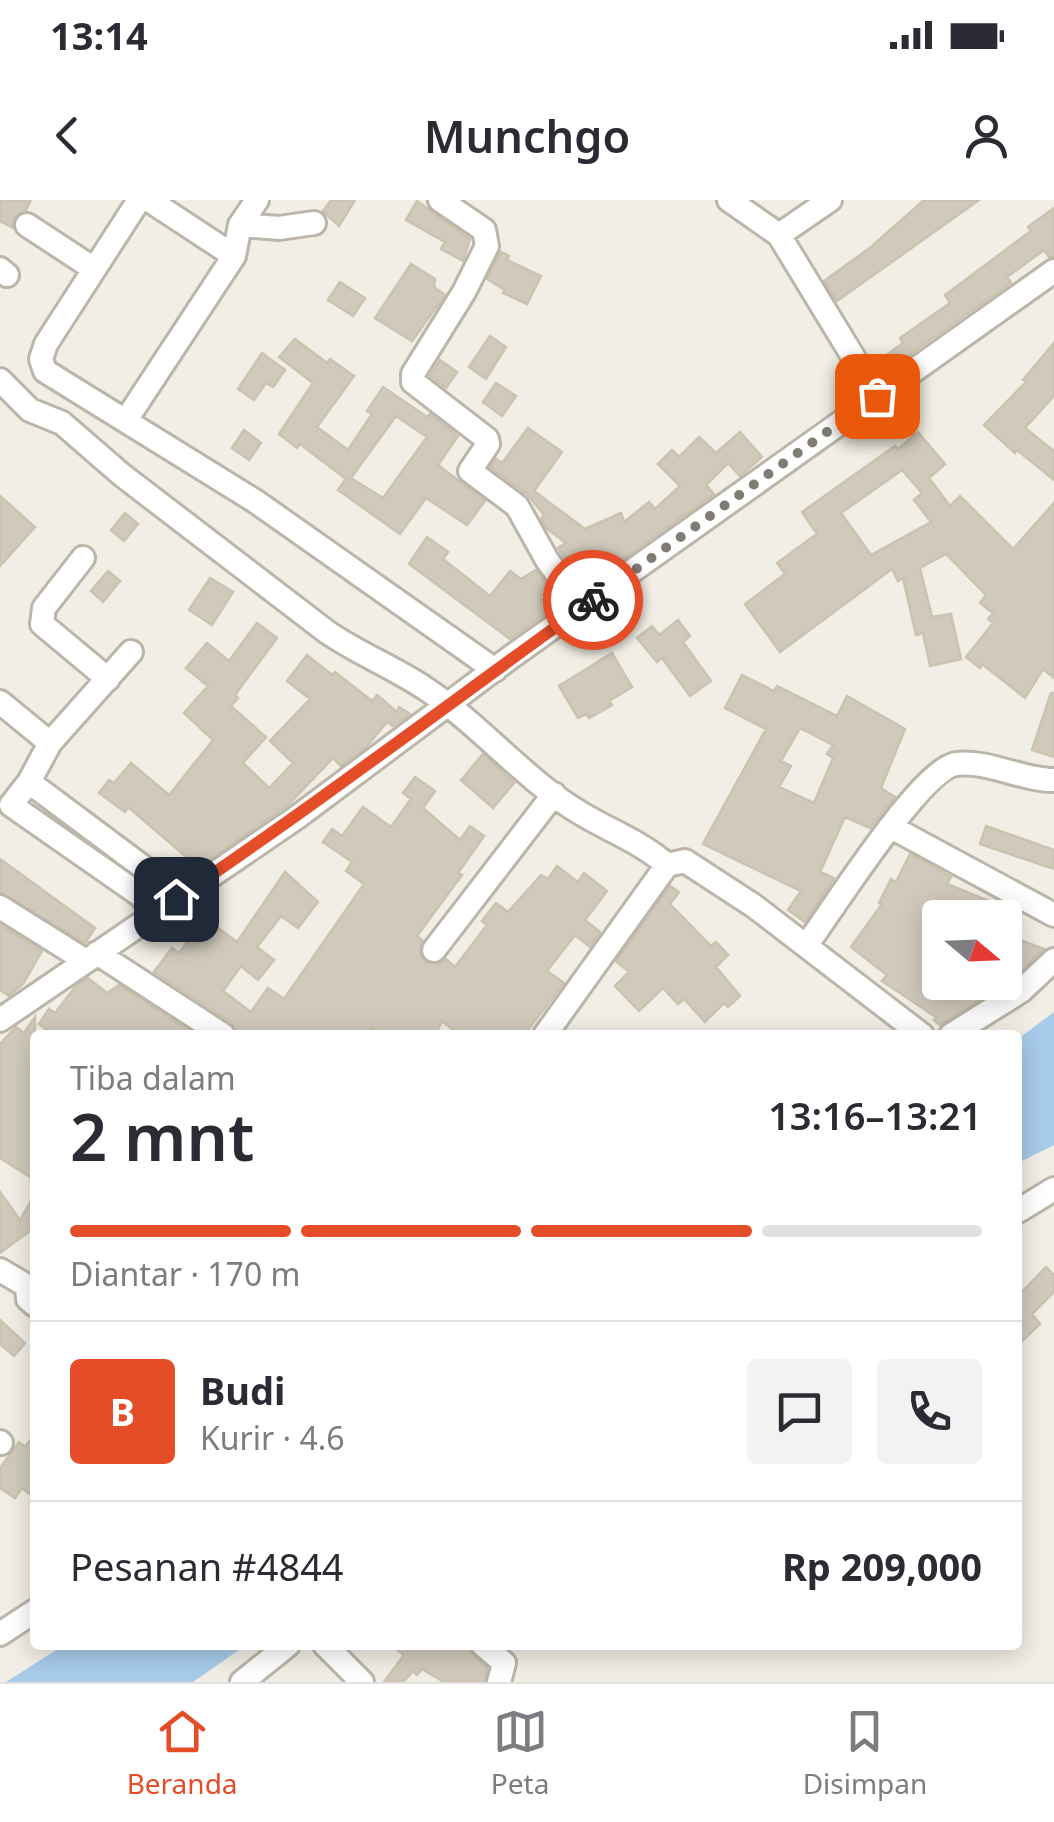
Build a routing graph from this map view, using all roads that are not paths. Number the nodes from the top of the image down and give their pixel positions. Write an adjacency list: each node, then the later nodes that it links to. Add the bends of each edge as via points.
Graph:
1 (139, 200): 12 (street)
2 (150, 200): 11 (street)
3 (257, 200): 9 (street)
4 (440, 200): 18 (street, via 484,230 487,246 413,382 487,439 470,471 516,506)
5 (729, 200): 10 (street)
6 (830, 200): 10 (street)
7 (314, 223): 9 (street)
8 (27, 225): 12 (street)
9 (240, 225): 11 (street)
10 (779, 235): 15 (street)
11 (234, 256): 16 (street)
12 (94, 269): 16 (street, via 41,359 46,371)
13 (1054, 271): 15 (street)
14 (0, 380): 23 (street, via 30,410 62,422 327,632)
15 (877, 396): 18 (street)
16 (126, 420): 20 (street)
17 (84, 558): 21 (street, via 44,608 42,624)
18 (582, 608): 20 (street)
19 (130, 652): 21 (street)
20 (496, 670): 23 (street)
21 (108, 679): 24 (street)
22 (0, 702): 24 (street)
23 (448, 705): 27 (street); 30 (street)
24 (50, 742): 26 (street)
25 (1054, 780): 28 (street, via 967,763 946,766)
26 (29, 782): 30 (street, via 163,882); 32 (street, via 11,805)
27 (554, 794): 29 (street); 35 (street)
28 (891, 827): 33 (street); 34 (street)
29 (667, 866): 34 (street, via 696,866); 40 (street)
30 (176, 899): 32 (street)
31 (0, 906): 36 (street)
32 (155, 913): 36 (street)
33 (1054, 915)
34 (806, 946): 41 (street)
35 (434, 950)
36 (92, 957): 38 (street); 39 (street)
37 (1054, 960): 42 (street, via 1021,991)
38 (0, 1020)
39 (216, 1030)
40 (550, 1030)
41 (915, 1030)
42 (959, 1030)
43 (1054, 1190): 44 (street)
44 (1022, 1209)
45 (0, 1270): 46 (street, via 24,1283)
46 (30, 1301)
47 (30, 1614): 48 (street)
48 (0, 1634)
49 (282, 1650): 52 (street)
50 (331, 1650): 53 (street)
51 (489, 1650): 54 (street, via 504,1664)
52 (242, 1682)
53 (362, 1682)
54 (498, 1682)

